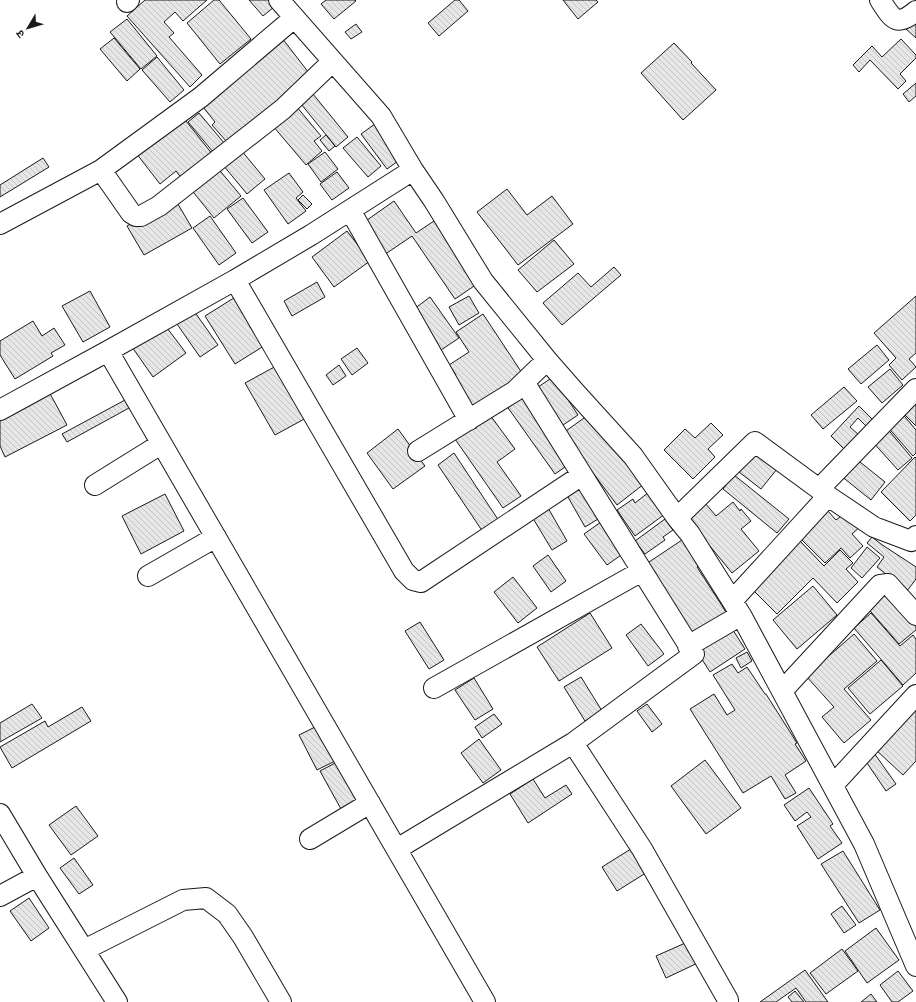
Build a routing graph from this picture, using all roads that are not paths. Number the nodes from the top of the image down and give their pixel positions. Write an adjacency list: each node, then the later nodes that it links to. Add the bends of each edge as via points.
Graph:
1 (278, 0): 4 (street)
2 (880, 0): 3 (street, via 895,19 908,18)
3 (916, 11)
4 (294, 18): 5 (street); 6 (street, via 201,97)
5 (332, 62): 6 (street, via 284,109 159,206 141,216 131,212); 7 (street, via 381,116)
6 (101, 170): 9 (street)
7 (413, 170): 8 (street); 12 (street, via 483,282)
8 (350, 210): 10 (street); 16 (street)
9 (0, 224)
10 (235, 280): 11 (street); 19 (street, via 404,571 413,580 421,582)
11 (108, 351): 15 (street); 17 (street)
12 (547, 360): 13 (street); 22 (street, via 633,456)
13 (524, 382): 16 (street, via 515,391); 19 (street)
14 (916, 389): 21 (street)
15 (0, 410)
16 (469, 420): 18 (street)
17 (161, 444): 20 (street); 24 (street)
18 (418, 451)
19 (582, 474): 25 (street)
20 (95, 485)
21 (823, 493): 22 (street, via 755,442); 23 (street, via 874,527 911,541); 27 (street)
22 (677, 518): 27 (street)
23 (916, 536)
24 (216, 537): 26 (street); 35 (street)
25 (642, 571): 29 (street); 30 (street)
26 (148, 576)
27 (737, 608): 29 (street); 31 (street)
28 (916, 615): 31 (street, via 888,584 880,586)
29 (688, 646): 33 (street, via 694,654)
30 (434, 688)
31 (782, 691): 34 (street)
32 (916, 695): 34 (street)
33 (573, 742): 38 (street); 47 (street, via 642,849)
34 (833, 785): 41 (street)
35 (370, 803): 37 (street); 38 (street)
36 (0, 814): 39 (street)
37 (310, 839)
38 (397, 849): 46 (street)
39 (37, 876): 40 (street); 42 (street)
40 (0, 896)
41 (911, 937): 43 (street)
42 (84, 950): 44 (street); 45 (street, via 183,900 206,898 227,914)
43 (916, 966)
44 (117, 1002)
45 (281, 1002)
46 (485, 1002)
47 (728, 1002)

